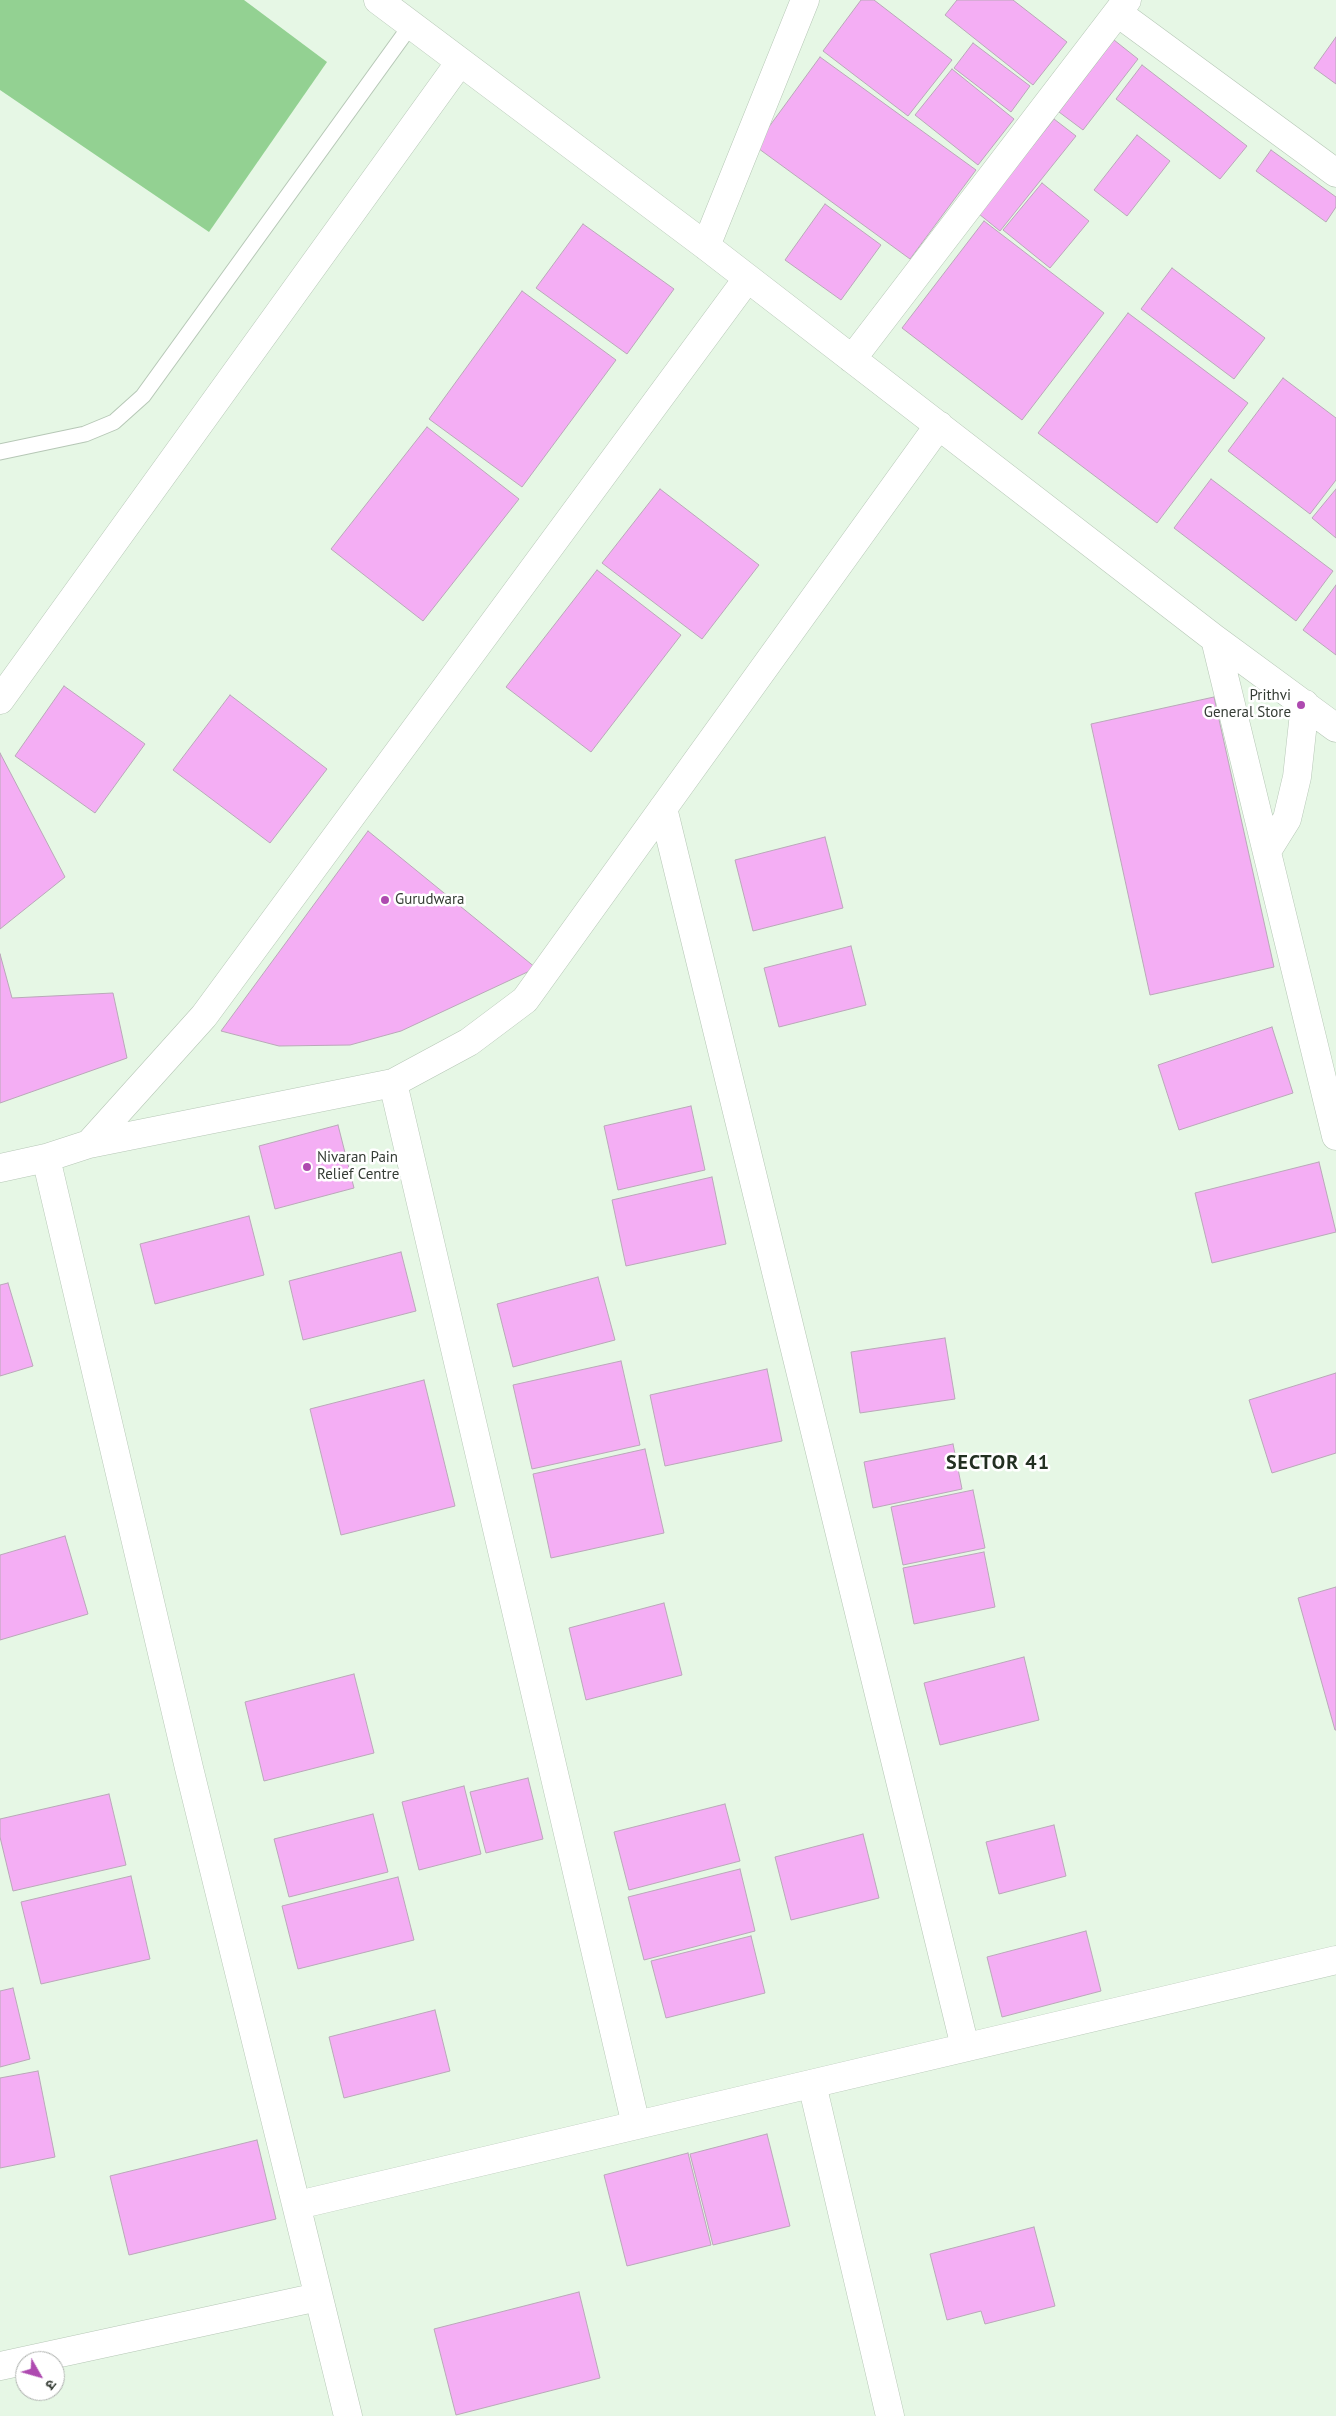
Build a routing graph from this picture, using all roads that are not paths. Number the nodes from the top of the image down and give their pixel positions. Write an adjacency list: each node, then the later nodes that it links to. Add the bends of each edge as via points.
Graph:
1 (378, 0): 4 (street)
2 (805, 0): 7 (street)
3 (1123, 6): 6 (street); 9 (street)
4 (412, 25): 5 (street); 11 (lane, via 143,396 114,422 85,434)
5 (460, 62): 7 (street); 13 (street)
6 (1336, 172)
7 (706, 246): 8 (street)
8 (747, 279): 9 (street); 20 (street, via 204,1016)
9 (852, 359): 10 (street)
10 (939, 425): 12 (street); 16 (street)
11 (0, 452)
12 (1215, 639): 14 (street); 17 (street)
13 (0, 700)
14 (1304, 704): 15 (street); 17 (street, via 1297,777 1287,819)
15 (1336, 728)
16 (663, 808): 18 (street, via 525,1000 469,1042); 24 (street)
17 (1267, 851): 19 (street)
18 (393, 1083): 20 (street); 26 (street)
19 (1336, 1136)
20 (89, 1144): 21 (street)
21 (46, 1158): 22 (street); 27 (street, via 189,1768)
22 (0, 1168)
23 (1336, 1960): 24 (street)
24 (965, 2047): 25 (street)
25 (812, 2084): 26 (street); 31 (street)
26 (636, 2125): 27 (street)
27 (298, 2205): 28 (street)
28 (318, 2297): 29 (street); 30 (street)
29 (0, 2366)
30 (348, 2416)
31 (890, 2416)

